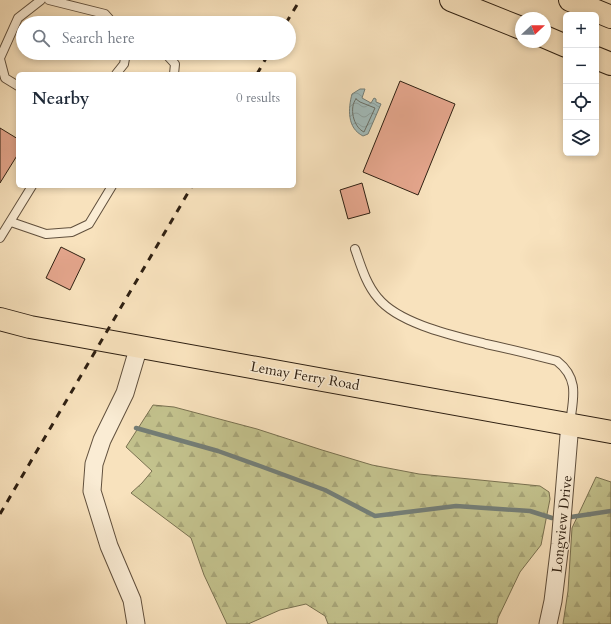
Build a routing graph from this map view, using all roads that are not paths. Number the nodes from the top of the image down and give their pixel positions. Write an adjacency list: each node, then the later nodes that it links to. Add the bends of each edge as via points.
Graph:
1 (41, 0): 5 (lane)
2 (49, 0): 6 (lane)
3 (450, 0): 9 (main road)
4 (570, 0): 7 (main road)
5 (21, 16)
6 (107, 16)
7 (611, 17)
8 (16, 23): 12 (lane)
9 (515, 26)
10 (551, 40): 11 (main road)
11 (563, 45)
12 (0, 59): 19 (lane, via 5,78)
13 (599, 59): 16 (main road)
14 (125, 60): 17 (lane)
15 (171, 60): 18 (lane, via 175,64)
16 (611, 64)
17 (118, 72)
18 (174, 72)
19 (16, 85)
20 (31, 188): 22 (lane)
21 (111, 188): 22 (lane, via 89,224 72,232 46,234)
22 (10, 222): 23 (lane)
23 (0, 238)
24 (355, 248): 27 (lane, via 366,280 379,299 407,319 442,333 557,361 565,367 574,394)
25 (0, 319): 26 (main road, Lemay Ferry Road, via 30,327)
26 (139, 346): 27 (main road, Lemay Ferry Road); 29 (street, via 125,393 102,440 94,464 92,491 109,546 132,600)
27 (570, 424): 28 (main road, Lemay Ferry Road); 30 (street, Longview Drive, via 560,544)
28 (611, 432)
29 (136, 624)
30 (548, 624)

